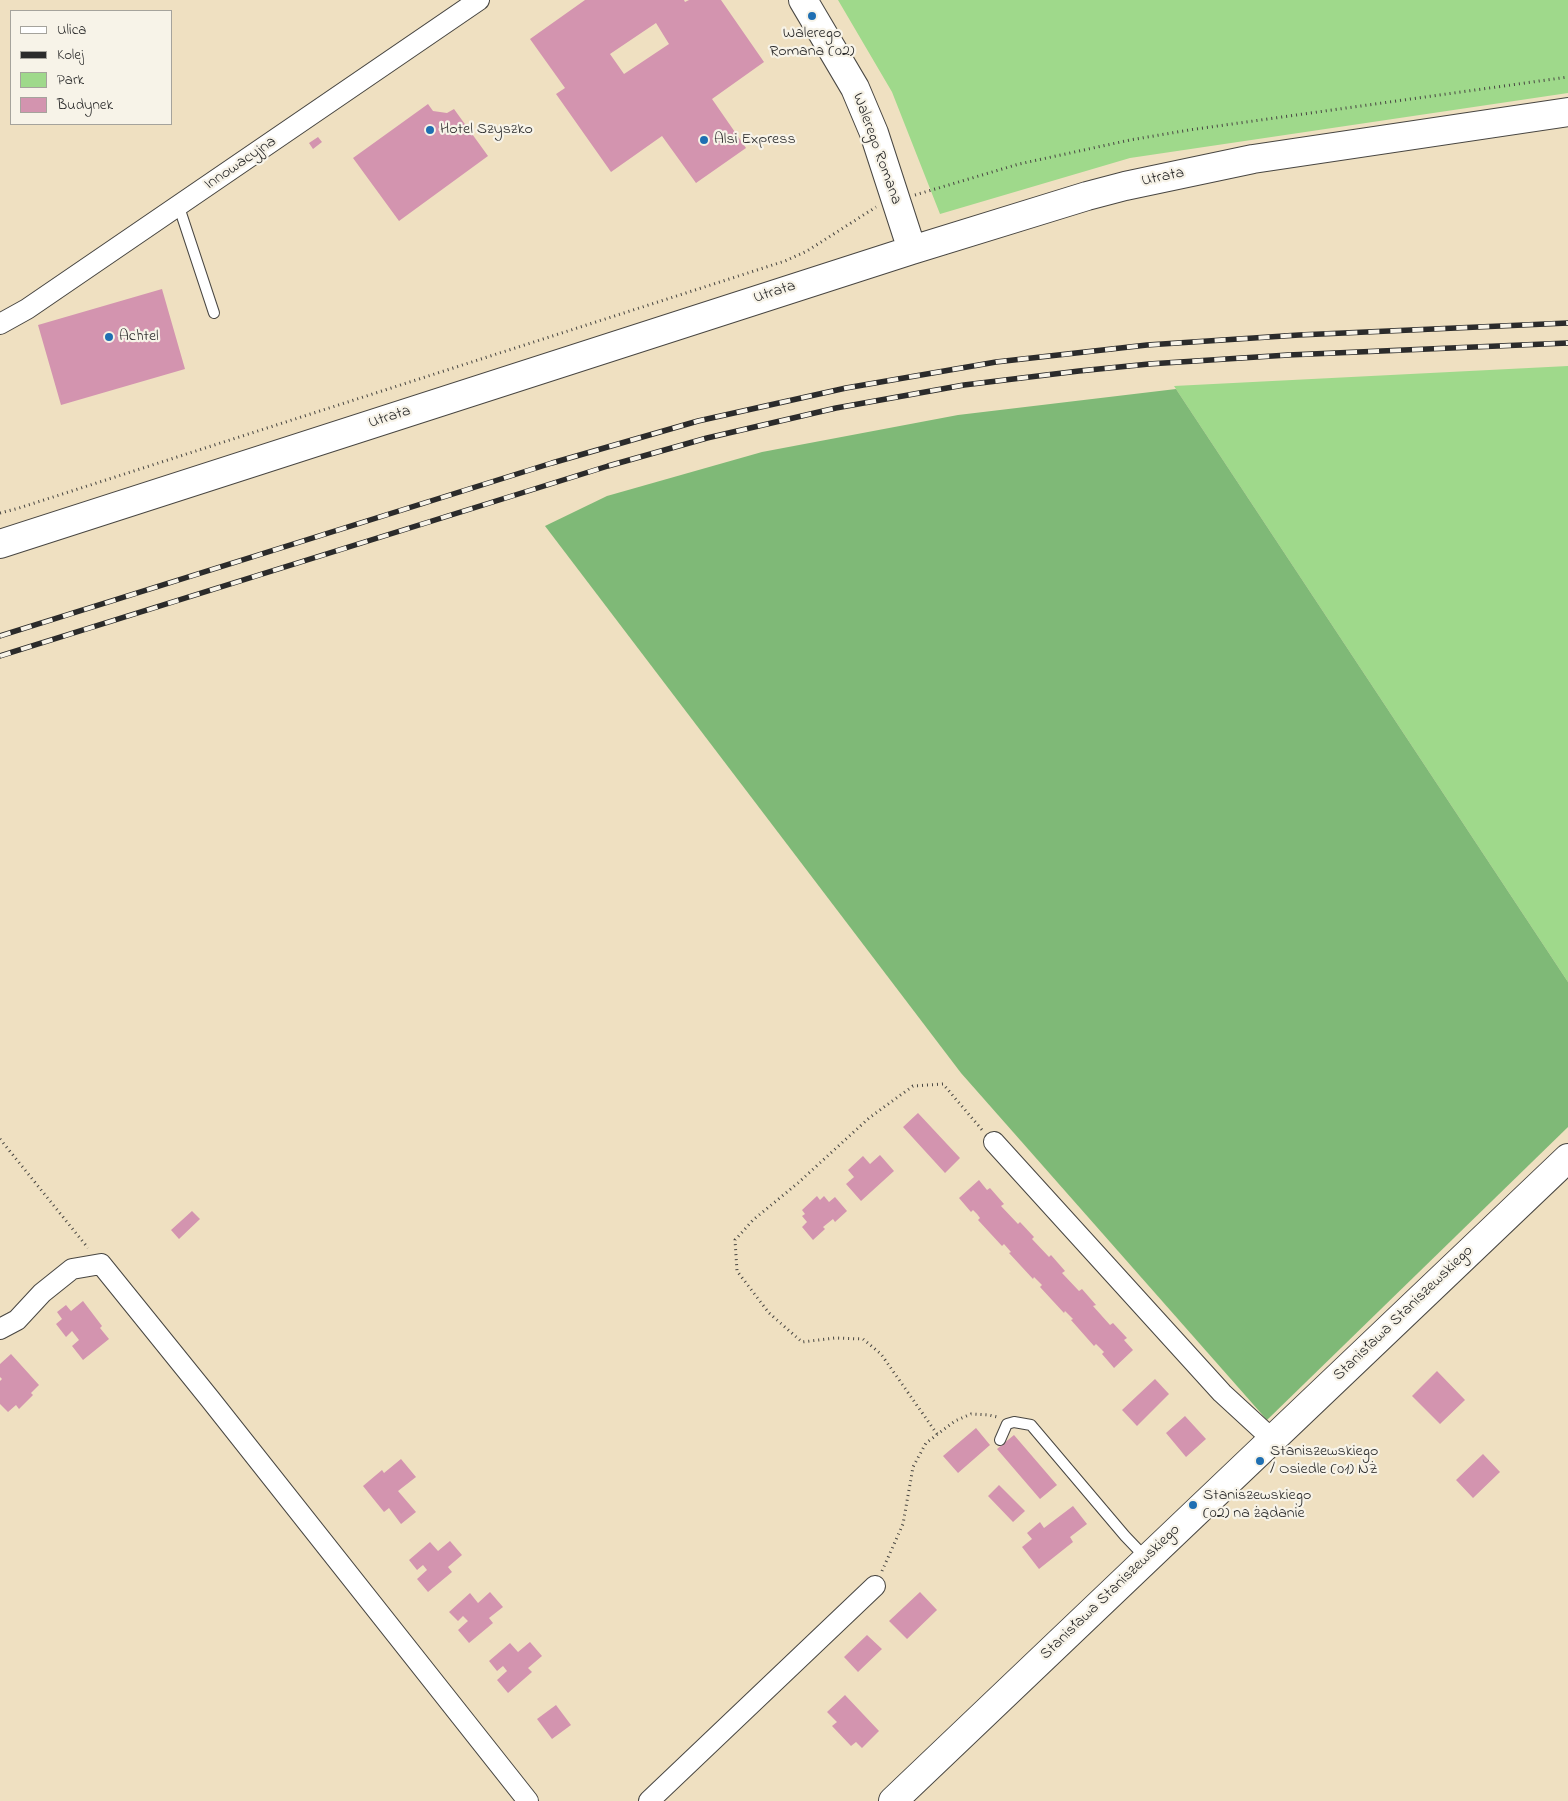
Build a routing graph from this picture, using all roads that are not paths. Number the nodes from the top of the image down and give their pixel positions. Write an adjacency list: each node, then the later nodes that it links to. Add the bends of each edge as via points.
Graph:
1 (479, 0): 4 (street, Innowacyjna)
2 (803, 0): 5 (main road, Walerego Romana, via 855,88 874,133)
3 (1568, 112): 5 (main road, Utrata, via 1207,168 1078,199)
4 (179, 207): 6 (lane); 7 (street, Innowacyjna)
5 (912, 250): 8 (main road, Utrata)
6 (214, 313)
7 (0, 324)
8 (0, 544)
9 (994, 1142): 12 (street, via 1222,1393)
10 (1568, 1158): 12 (main road, Stanisława Staniszewskiego)
11 (0, 1329): 16 (street, via 17,1320 42,1293 72,1269 101,1264)
12 (1272, 1439): 14 (main road, Stanisława Staniszewskiego)
13 (1000, 1440): 14 (lane, via 1007,1424 1031,1425)
14 (1147, 1559): 18 (main road, Stanisława Staniszewskiego)
15 (875, 1586): 17 (street)
16 (528, 1801)
17 (648, 1801)
18 (893, 1801)

